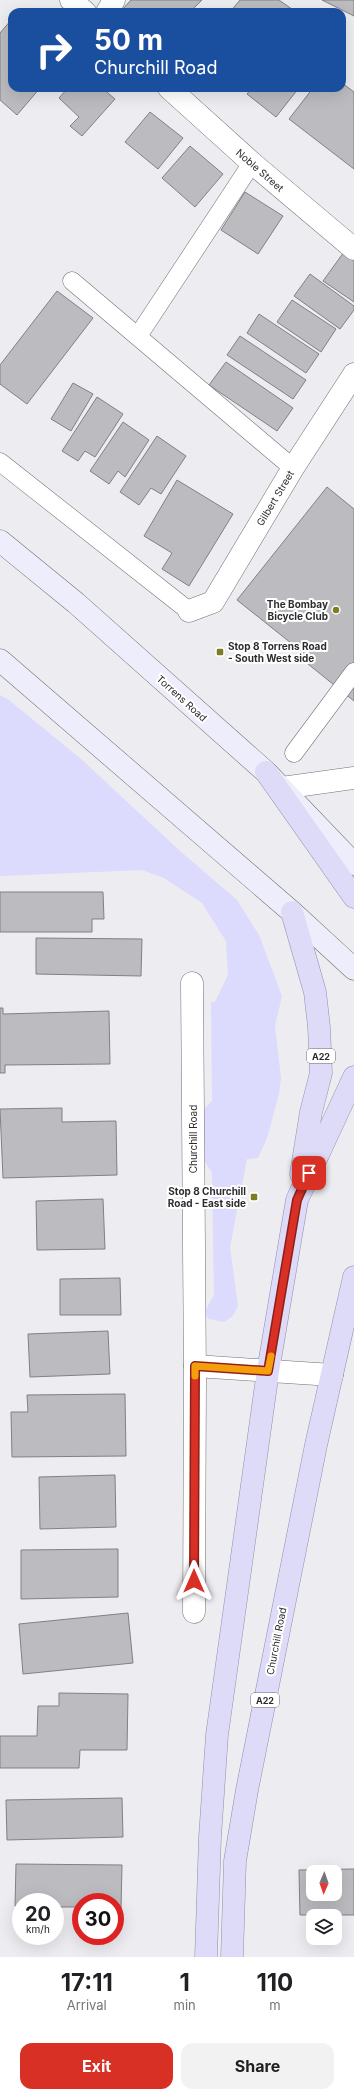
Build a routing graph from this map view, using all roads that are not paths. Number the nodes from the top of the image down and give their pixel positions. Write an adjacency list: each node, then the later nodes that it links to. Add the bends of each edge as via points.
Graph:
1 (71, 0): 2 (street)
2 (80, 8)
3 (173, 92): 4 (street, Noble Street)
4 (252, 164): 5 (street, Noble Street); 7 (lane)
5 (354, 249)
6 (72, 281): 7 (lane)
7 (138, 336): 10 (lane)
8 (354, 374): 10 (street, Gilbert Street)
9 (0, 462): 12 (lane)
10 (293, 468): 12 (street, Gilbert Street, via 213,602)
11 (0, 541): 16 (main road, Torrens Road, via 76,603)
12 (189, 611)
13 (0, 660): 21 (main road)
14 (354, 672): 15 (lane)
15 (294, 753)
16 (266, 772): 18 (main road, Torrens Road); 20 (main road)
17 (354, 778): 18 (street)
18 (282, 788): 19 (main road, Torrens Road)
19 (354, 864)
20 (354, 897)
21 (292, 912): 22 (main road); 25 (main road, A22, via 315,992 321,1073 311,1112)
22 (354, 969)
23 (192, 983): 27 (street, Churchill Road)
24 (354, 1077): 25 (main road)
25 (297, 1200): 28 (main road)
26 (354, 1277): 29 (main road, Churchill Road / A22)
27 (195, 1366): 28 (street); 30 (street, Churchill Road)
28 (268, 1371): 29 (street); 31 (main road, via 218,1735 210,1837)
29 (332, 1375): 32 (main road, Churchill Road / A22, via 306,1489 247,1790 235,1861)
30 (194, 1612)
31 (206, 1957)
32 (232, 1957)

